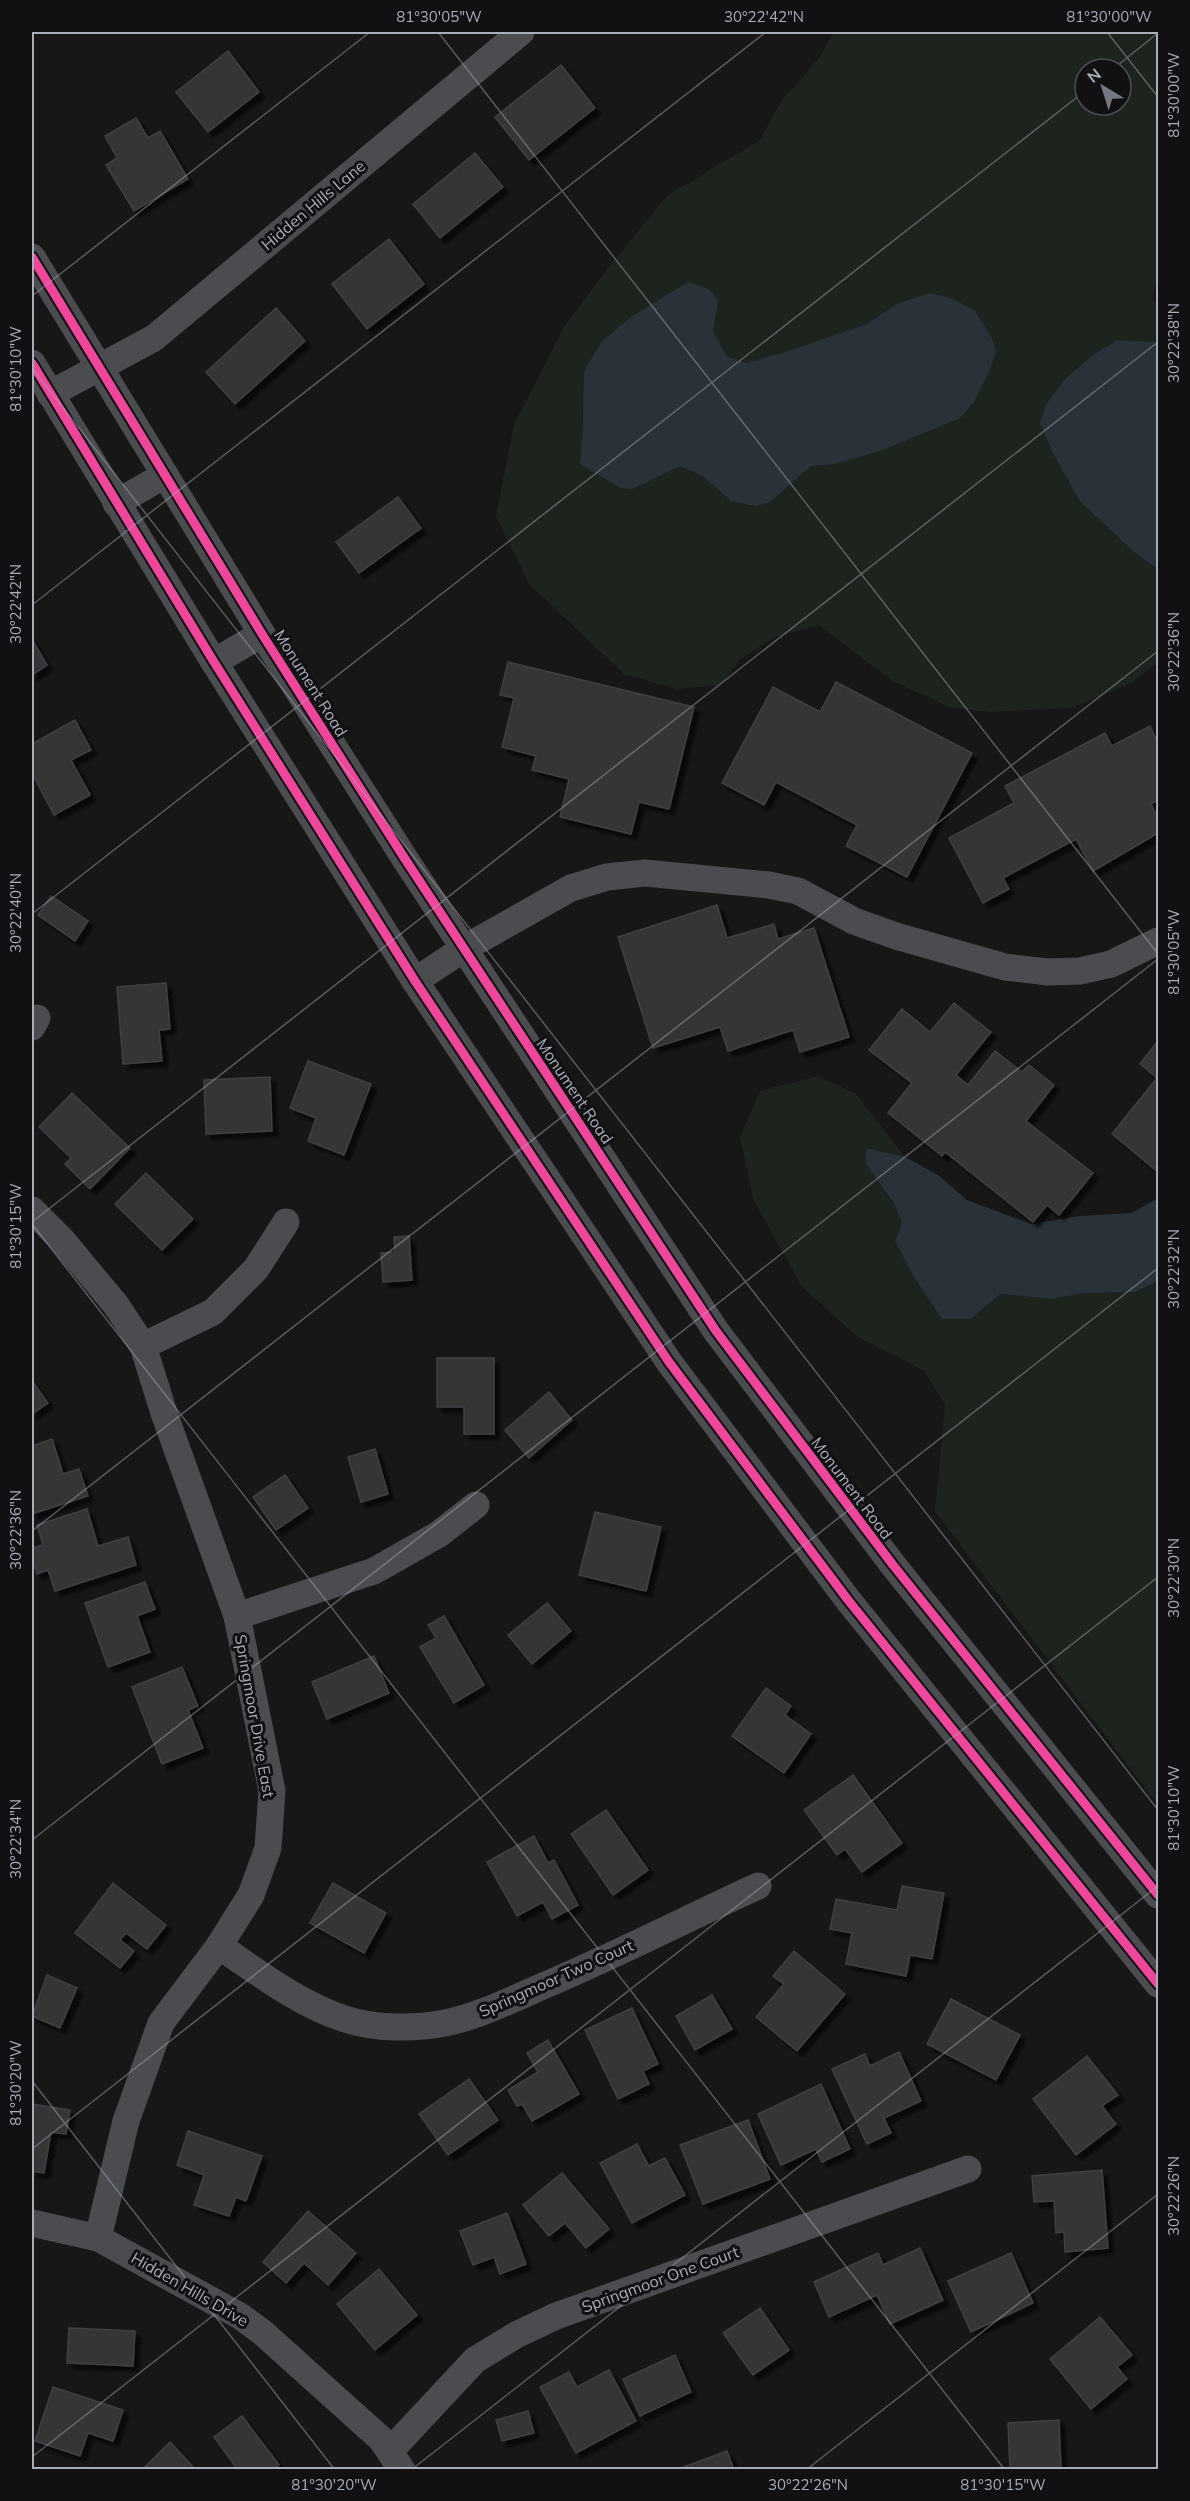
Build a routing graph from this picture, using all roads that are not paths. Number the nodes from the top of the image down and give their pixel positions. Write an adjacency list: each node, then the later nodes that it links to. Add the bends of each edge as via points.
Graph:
1 (521, 32): 4 (street, Hidden Hills Lane, via 153,338)
2 (32, 257): 4 (street, Monument Road)
3 (32, 363): 5 (street)
4 (99, 369): 5 (street, Hidden Hills Lane); 6 (street, Monument Road)
5 (50, 394): 7 (street)
6 (165, 475): 7 (street); 8 (street, Monument Road)
7 (116, 503): 9 (street)
8 (262, 634): 9 (street); 11 (street, Monument Road)
9 (214, 662): 12 (street)
10 (1158, 941): 11 (street, via 1111,964 1080,971 1005,967 854,921 798,891 645,873 607,877 571,888)
11 (463, 950): 12 (street); 19 (street, Monument Road, via 716,1331 900,1574)
12 (415, 981): 21 (street, via 683,1381 848,1600)
13 (32, 1210): 15 (street, Springmoor Drive East, via 116,1305)
14 (286, 1222): 15 (street, via 256,1269 213,1312)
15 (143, 1346): 17 (street, Springmoor Drive East)
16 (476, 1505): 17 (street, via 439,1534 374,1570)
17 (237, 1616): 20 (street, Springmoor Drive East, via 272,1791 268,1848 251,1895)
18 (758, 1886): 20 (street, Springmoor Two Court, via 547,1985 445,2023 374,2025 346,2019 283,1990)
19 (1158, 1895)
20 (219, 1946): 24 (street, Springmoor Drive East, via 161,2023 126,2121)
21 (1158, 1984)
22 (968, 2169): 25 (street, Springmoor One Court, via 556,2316 516,2335 475,2360)
23 (32, 2223): 24 (street, Hidden Hills Drive)
24 (98, 2238): 25 (street, Hidden Hills Drive, via 240,2316 263,2333 373,2432)
25 (396, 2460)

